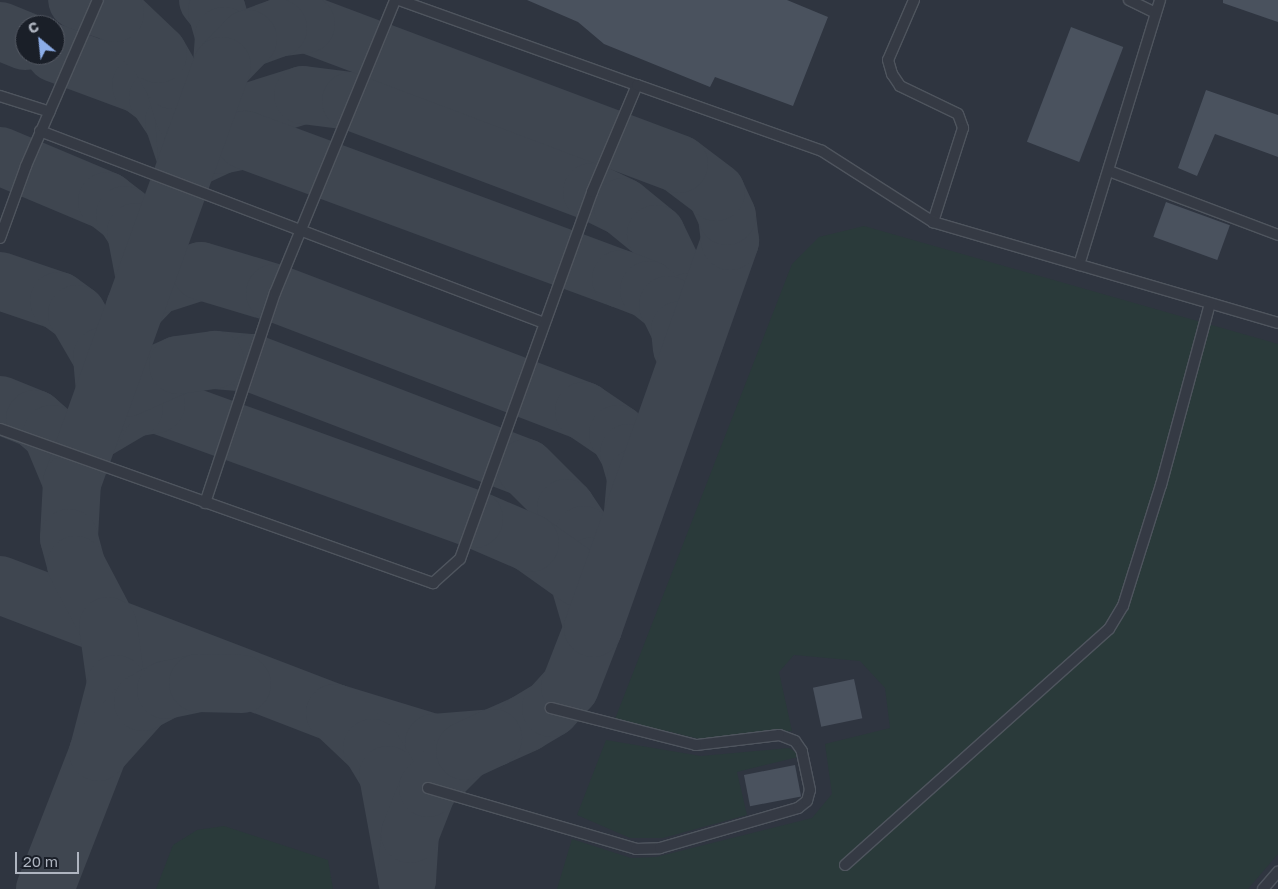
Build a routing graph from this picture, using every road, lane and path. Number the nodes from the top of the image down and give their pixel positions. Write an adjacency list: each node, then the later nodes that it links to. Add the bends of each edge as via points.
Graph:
1 (98, 0): 10 (lane)
2 (395, 0): 14 (lane)
3 (399, 0): 8 (lane)
4 (914, 0): 13 (lane, via 888,60 892,74 900,86 958,114 963,128)
5 (1129, 0): 7 (lane)
6 (1160, 0): 7 (lane)
7 (1154, 12): 12 (lane)
8 (637, 85): 13 (lane, via 822,152); 21 (lane, via 612,138)
9 (0, 96): 10 (lane)
10 (50, 112): 11 (lane)
11 (40, 131): 14 (lane); 16 (lane)
12 (1110, 171): 15 (lane); 17 (lane)
13 (933, 222): 17 (lane)
14 (300, 230): 21 (lane); 23 (lane)
15 (1278, 236)
16 (0, 238)
17 (1080, 265): 18 (lane)
18 (1210, 302): 20 (lane); 26 (lane, via 1161,485 1123,606 1109,629)
19 (1278, 311): 20 (lane)
20 (1276, 322)
21 (544, 323): 23 (lane, via 460,559 433,583)
22 (0, 429): 23 (lane)
23 (205, 503)
24 (551, 708): 25 (lane, via 696,744 779,735 795,741 802,752 810,790 807,801 798,808 660,848 636,849)
25 (428, 788)
26 (845, 866)
27 (1278, 872): 28 (lane)
28 (1264, 889)

